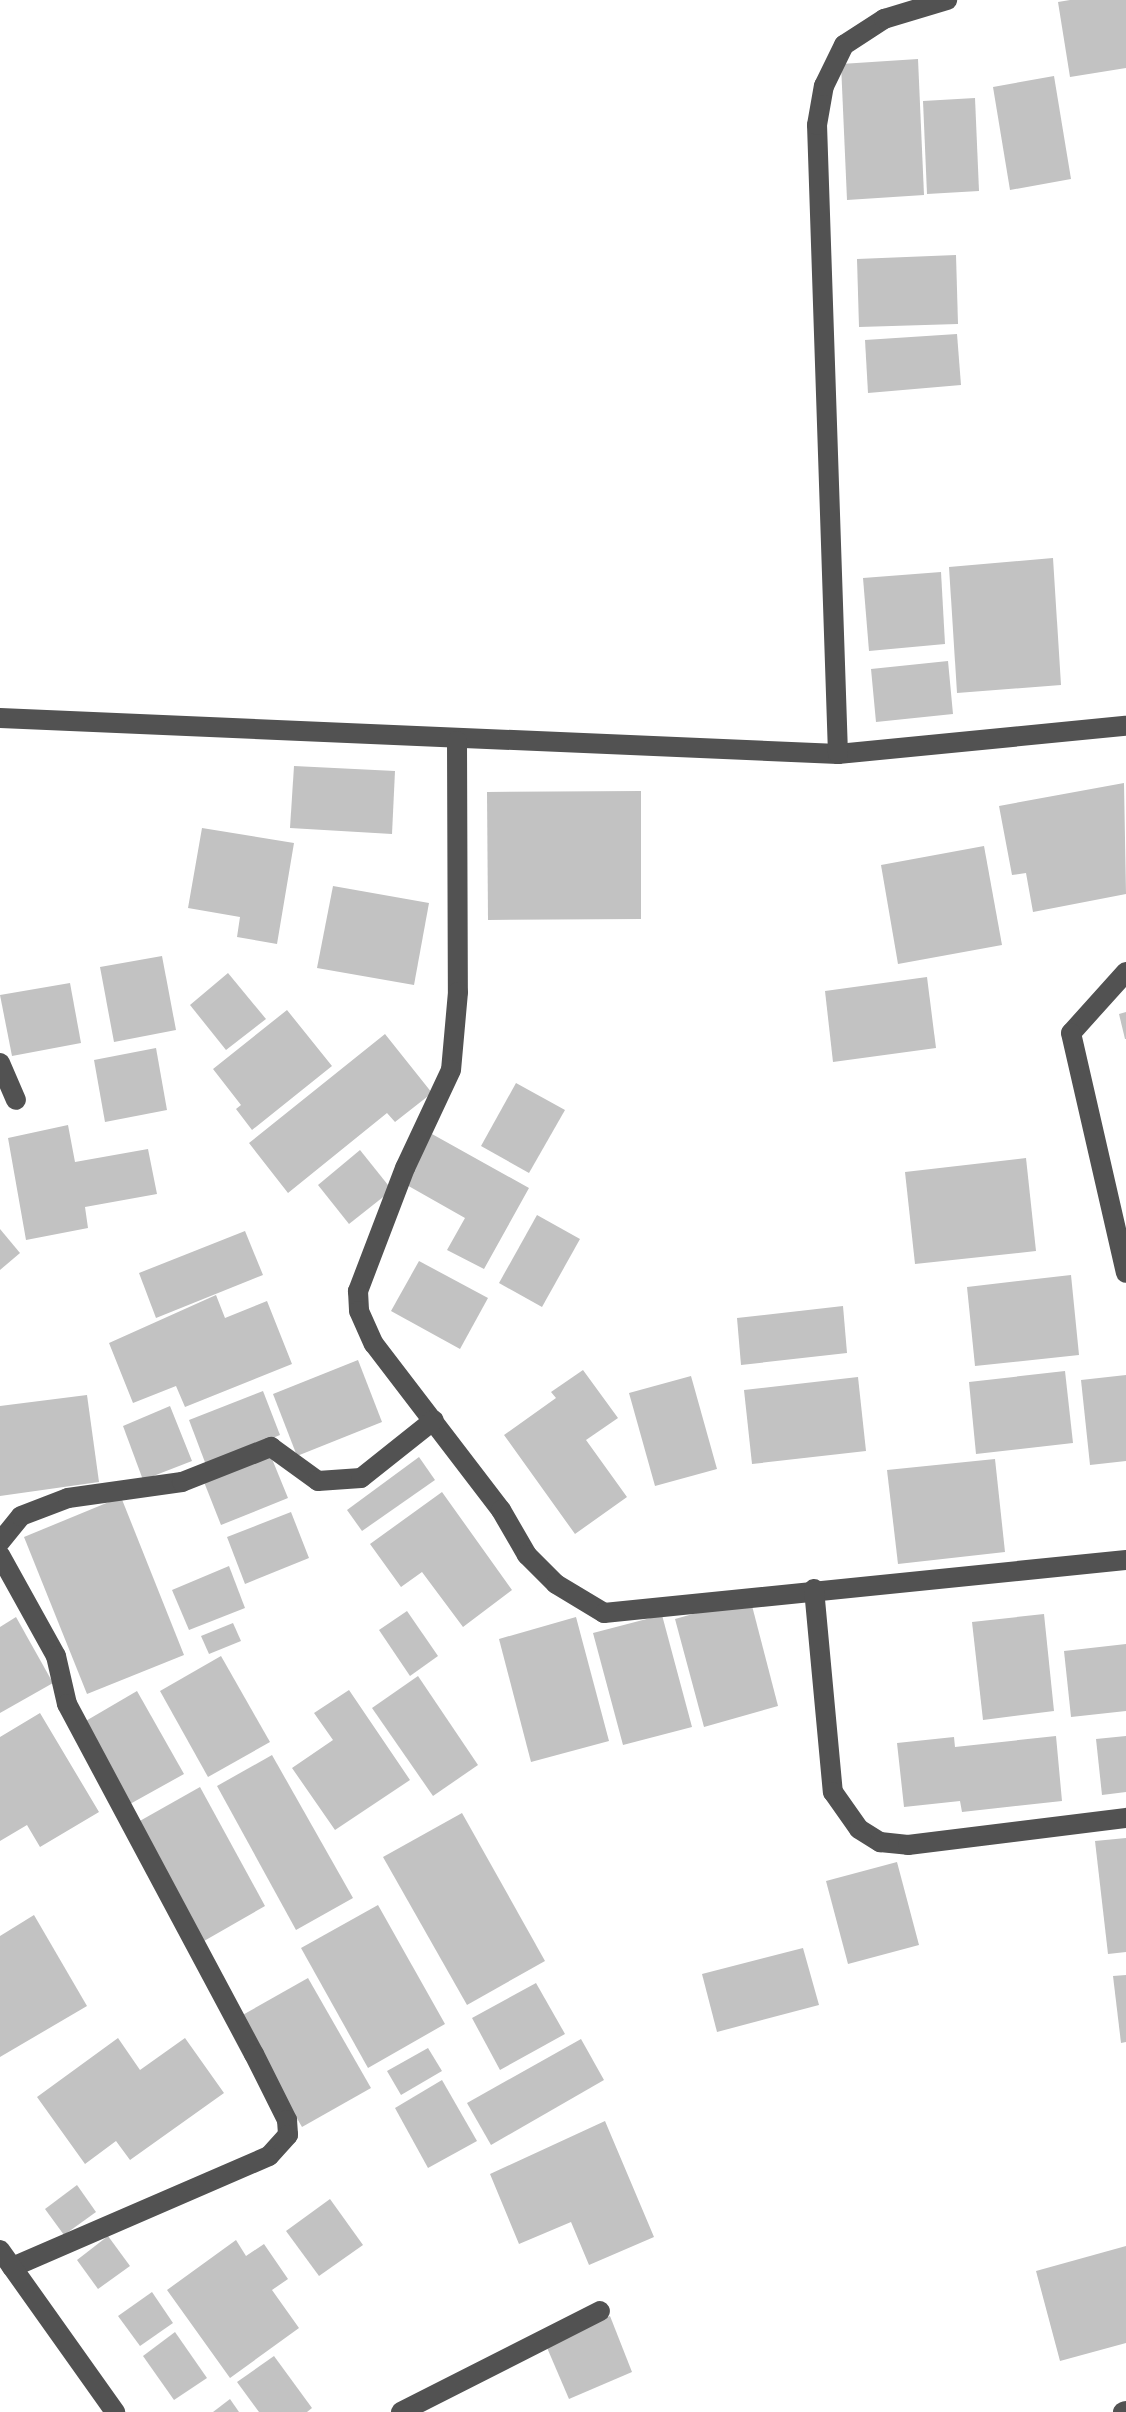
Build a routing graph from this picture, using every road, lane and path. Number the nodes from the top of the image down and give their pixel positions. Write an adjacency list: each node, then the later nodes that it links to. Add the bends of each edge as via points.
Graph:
1 (947, 0): 5 (street, via 884,19 844,45 824,86 817,125)
2 (0, 718): 4 (street)
3 (1126, 726): 5 (street)
4 (457, 741): 5 (street); 10 (street, via 458,992 451,1070 405,1168 358,1291 359,1311 374,1344)
5 (838, 754)
6 (1126, 972): 9 (street, via 1071,1033)
7 (0, 1063): 8 (street)
8 (16, 1100)
9 (1126, 1273)
10 (434, 1420): 11 (street, via 361,1478 318,1481 271,1447 182,1482 68,1498 21,1516); 14 (street, via 501,1510 527,1555 556,1584 604,1613)
11 (0, 1542)
12 (0, 1555): 17 (street, via 56,1656 67,1704 254,2054 287,2120 288,2135 269,2156)
13 (1126, 1560): 14 (street)
14 (814, 1589): 15 (street, via 833,1792 859,1829 880,1842 908,1845)
15 (1126, 1818)
16 (0, 2250): 17 (street)
17 (12, 2267): 19 (street)
18 (600, 2311): 20 (street)
19 (115, 2412)
20 (401, 2412)

